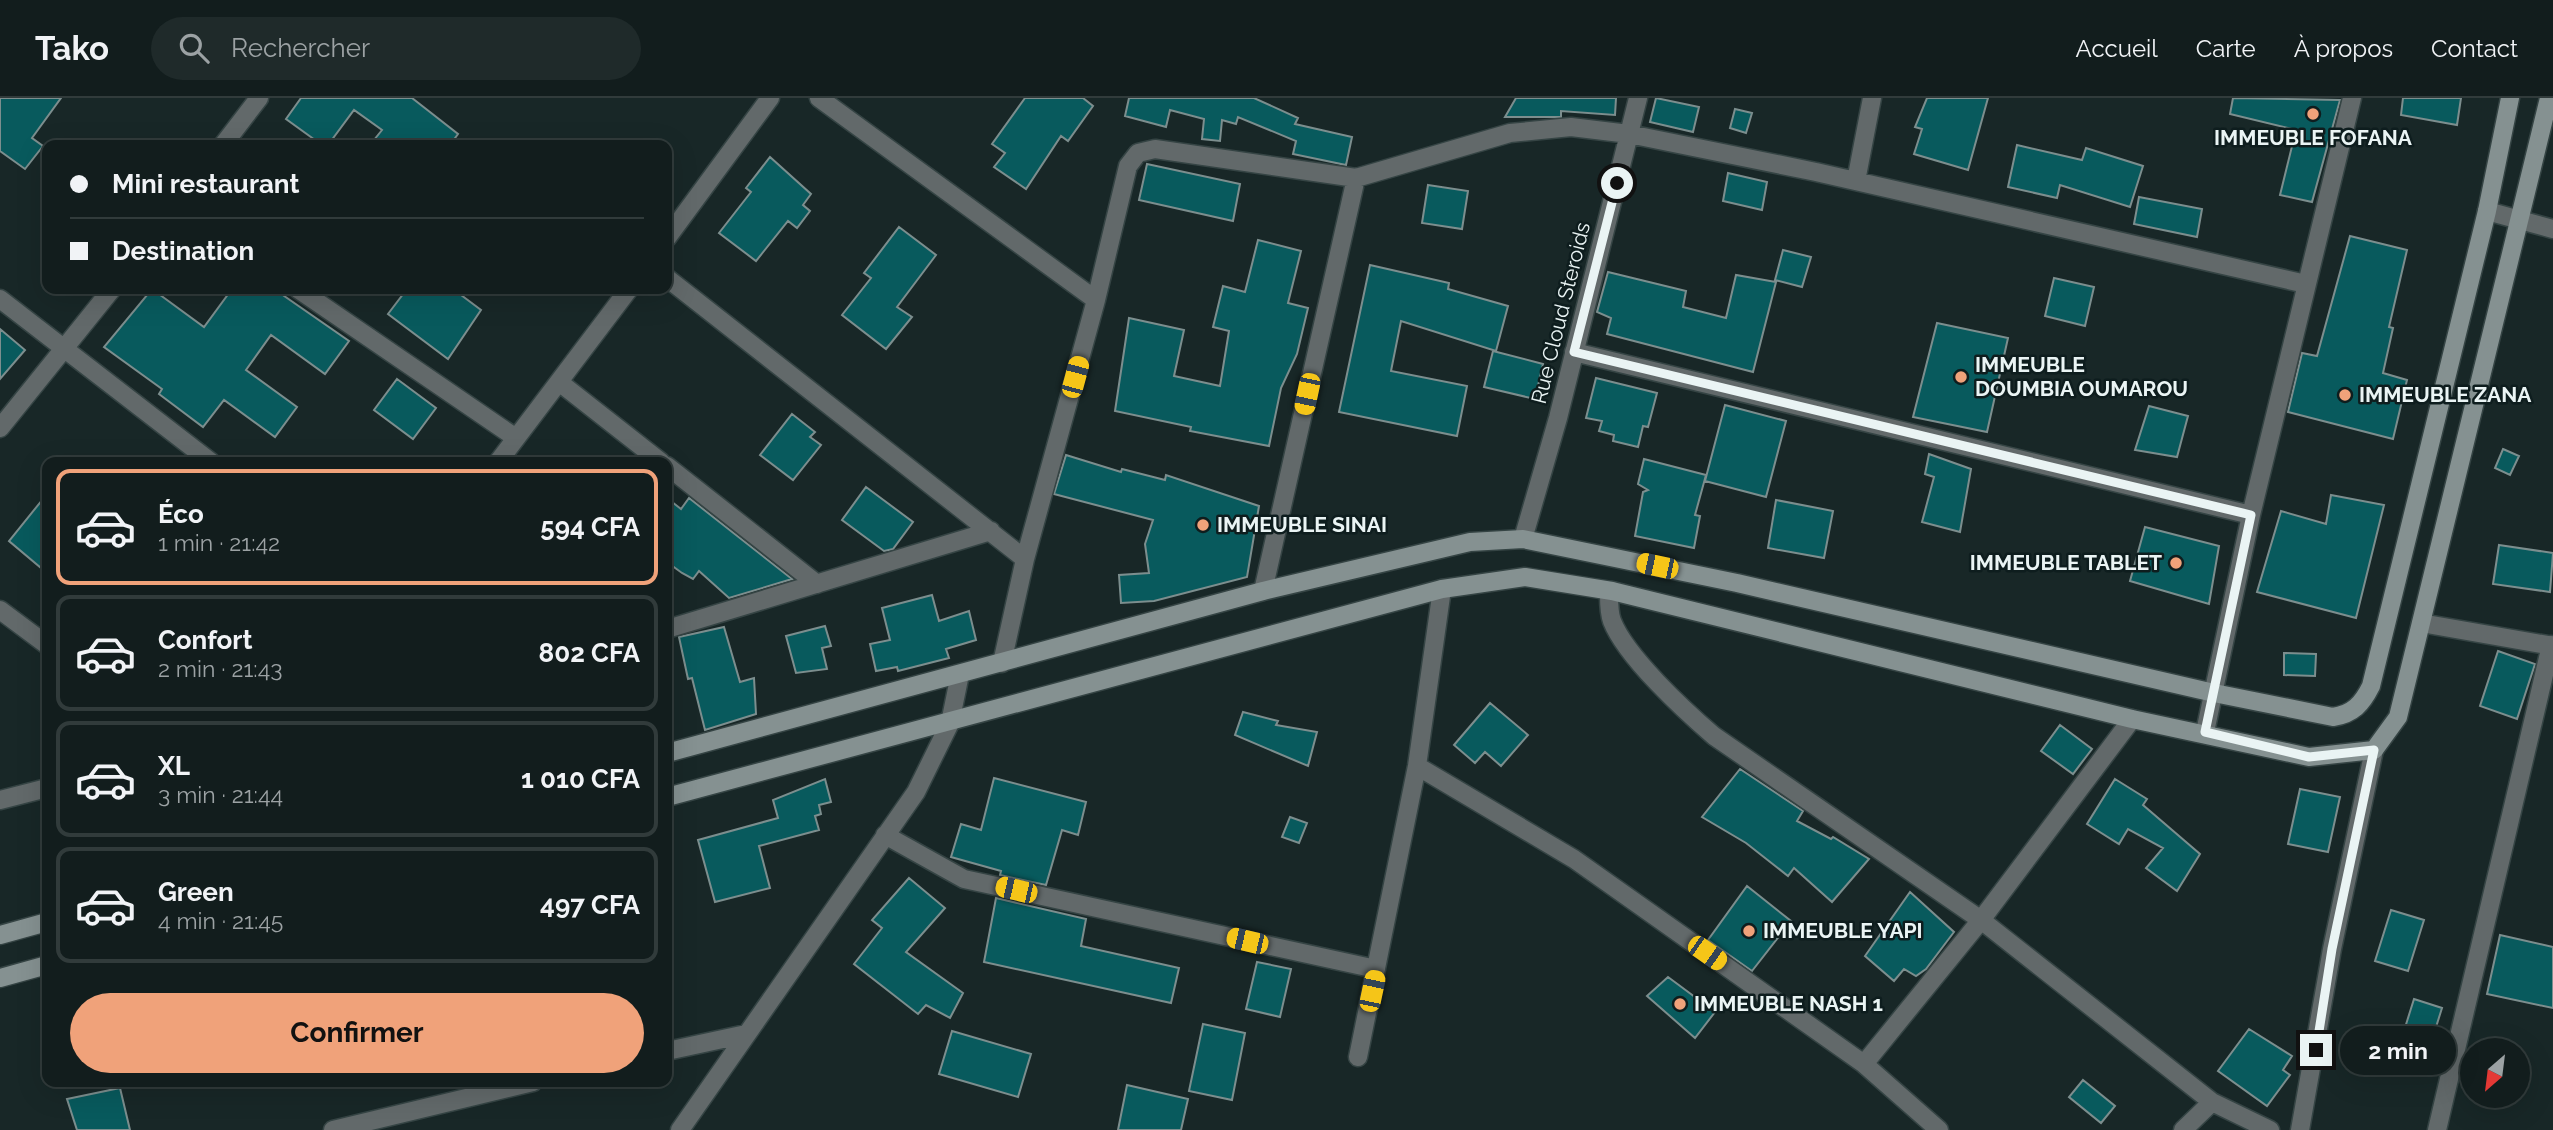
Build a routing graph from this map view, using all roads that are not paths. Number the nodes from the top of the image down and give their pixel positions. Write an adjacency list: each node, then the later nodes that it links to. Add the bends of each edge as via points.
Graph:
1 (259, 98): 10 (street)
2 (770, 98): 16 (street)
3 (819, 98): 23 (street)
4 (1638, 98): 9 (street, Rue Cloud Steroids)
5 (1872, 98): 12 (street)
6 (2352, 98): 18 (street)
7 (2510, 98): 13 (main road)
8 (2549, 98): 14 (main road)
9 (1629, 134): 11 (street, via 1571,127 1510,133); 12 (street); 25 (street, Rue Cloud Steroids)
10 (227, 140)
11 (1356, 178): 23 (street, via 1155,149 1138,153 1128,166); 39 (street)
12 (1856, 181): 18 (street)
13 (2487, 211): 14 (street); 48 (main road, via 2371,686 2363,702 2347,715 2333,717)
14 (2520, 222): 15 (street); 42 (main road)
15 (2553, 229)
16 (672, 232)
17 (672, 282): 34 (street)
18 (2306, 284): 33 (street)
19 (108, 294): 24 (street)
20 (305, 294): 28 (street)
21 (625, 294): 26 (street)
22 (0, 299): 24 (street)
23 (1096, 300): 36 (street)
24 (66, 347): 27 (street); 29 (street)
25 (1574, 352): 33 (street); 35 (street, Rue Cloud Steroids)
26 (558, 382): 28 (street); 31 (street)
27 (0, 428)
28 (516, 438): 30 (street)
29 (205, 457)
30 (502, 457)
31 (655, 457)
32 (672, 470): 37 (street)
33 (2251, 515): 48 (street)
34 (991, 531): 36 (street); 37 (street)
35 (1524, 538): 39 (main road, via 1470,542); 48 (main road)
36 (1025, 559): 46 (street)
37 (817, 584): 43 (street)
38 (1442, 589): 40 (main road, via 1525,578); 50 (main road); 54 (street)
39 (1263, 591): 46 (main road)
40 (1612, 592): 49 (main road); 59 (street, via 1611,619 1620,637 1682,708 1714,736)
41 (0, 610): 44 (street)
42 (2421, 623): 45 (street); 52 (main road, via 2398,717)
43 (672, 628)
44 (42, 641)
45 (2552, 646): 77 (street)
46 (1002, 663): 47 (main road)
47 (960, 674): 50 (street); 53 (main road)
48 (2214, 693): 51 (street)
49 (2132, 719): 51 (main road); 59 (street)
50 (950, 723): 56 (main road); 58 (street, via 916,792)
51 (2205, 732): 52 (main road, via 2309,757)
52 (2374, 750): 76 (street)
53 (672, 752)
54 (1417, 766): 63 (street); 68 (street, via 1574,859)
55 (42, 789): 57 (street)
56 (672, 796)
57 (0, 800)
58 (885, 835): 63 (street, via 964,879); 65 (street)
59 (1981, 920): 68 (street); 70 (street)
60 (42, 923): 61 (main road)
61 (0, 935)
62 (42, 966): 64 (main road)
63 (1376, 969): 67 (street)
64 (0, 978)
65 (746, 1034): 66 (street); 72 (street)
66 (672, 1050)
67 (1359, 1057)
68 (1864, 1064): 73 (street)
69 (512, 1087): 71 (street)
70 (2212, 1102): 74 (street); 75 (street)
71 (333, 1130)
72 (680, 1130)
73 (1939, 1130)
74 (2183, 1130)
75 (2270, 1130)
76 (2300, 1130)
77 (2437, 1130)

